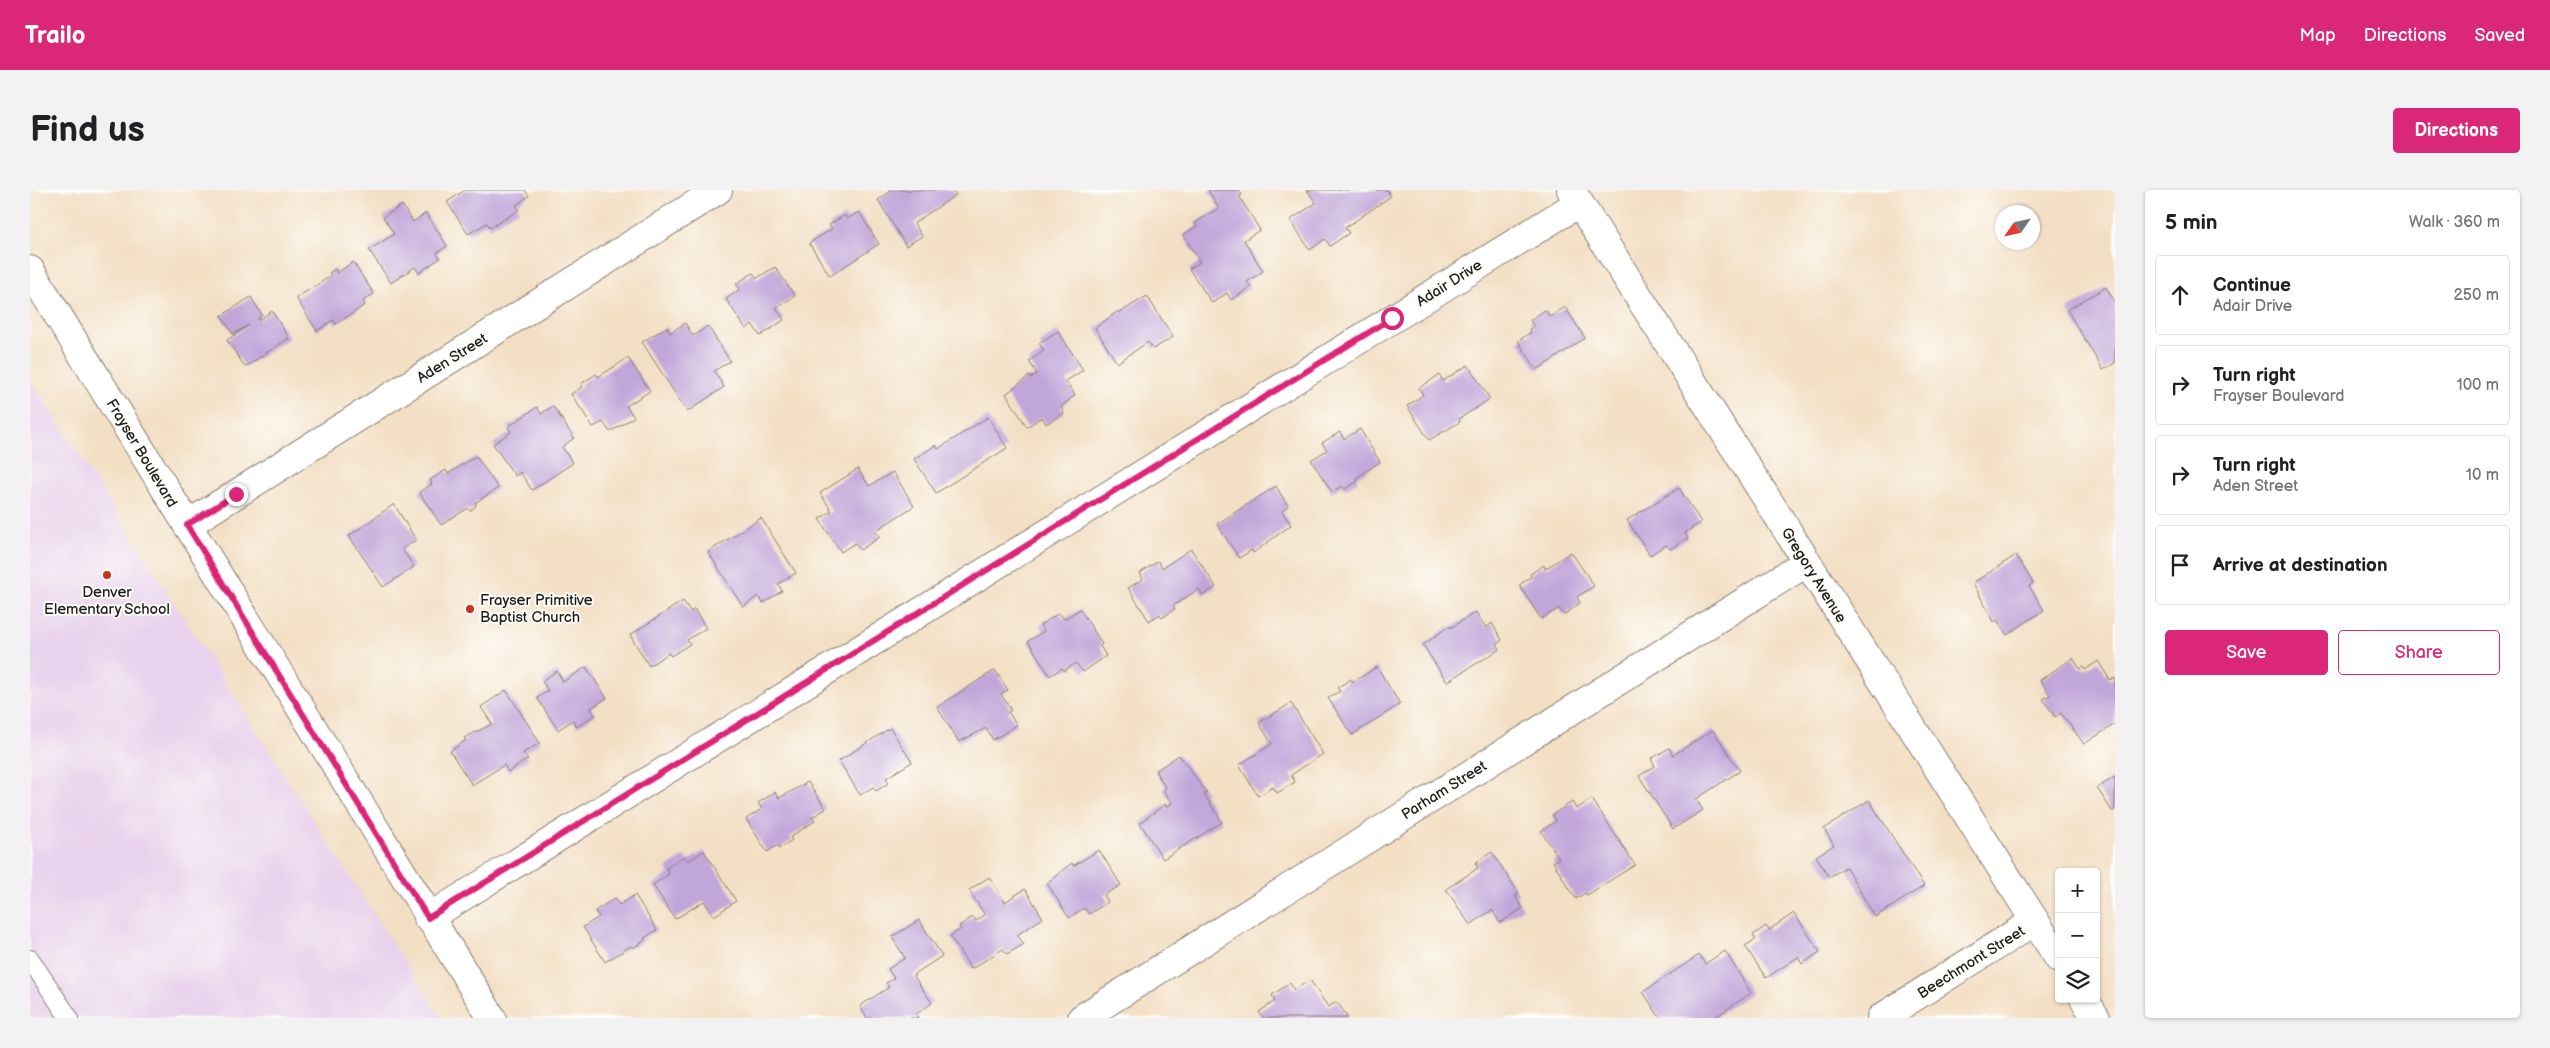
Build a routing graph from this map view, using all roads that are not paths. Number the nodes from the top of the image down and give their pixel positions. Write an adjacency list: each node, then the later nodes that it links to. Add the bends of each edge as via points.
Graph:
1 (718, 190): 4 (street, Aden Street)
2 (1575, 196): 5 (street, Gregory Avenue); 6 (street, Adair Drive)
3 (30, 270): 4 (street, Frayser Boulevard)
4 (187, 525): 6 (street, Frayser Boulevard)
5 (1806, 563): 7 (street, Gregory Avenue); 13 (street, Parham Street)
6 (428, 918): 12 (street, Frayser Boulevard)
7 (2035, 921): 8 (street, Gregory Avenue); 14 (street, Beechmont Street)
8 (2058, 958)
9 (30, 959): 11 (lane)
10 (2087, 1003): 15 (street)
11 (69, 1018)
12 (492, 1018)
13 (1082, 1018)
14 (1881, 1018)
15 (2096, 1018)

